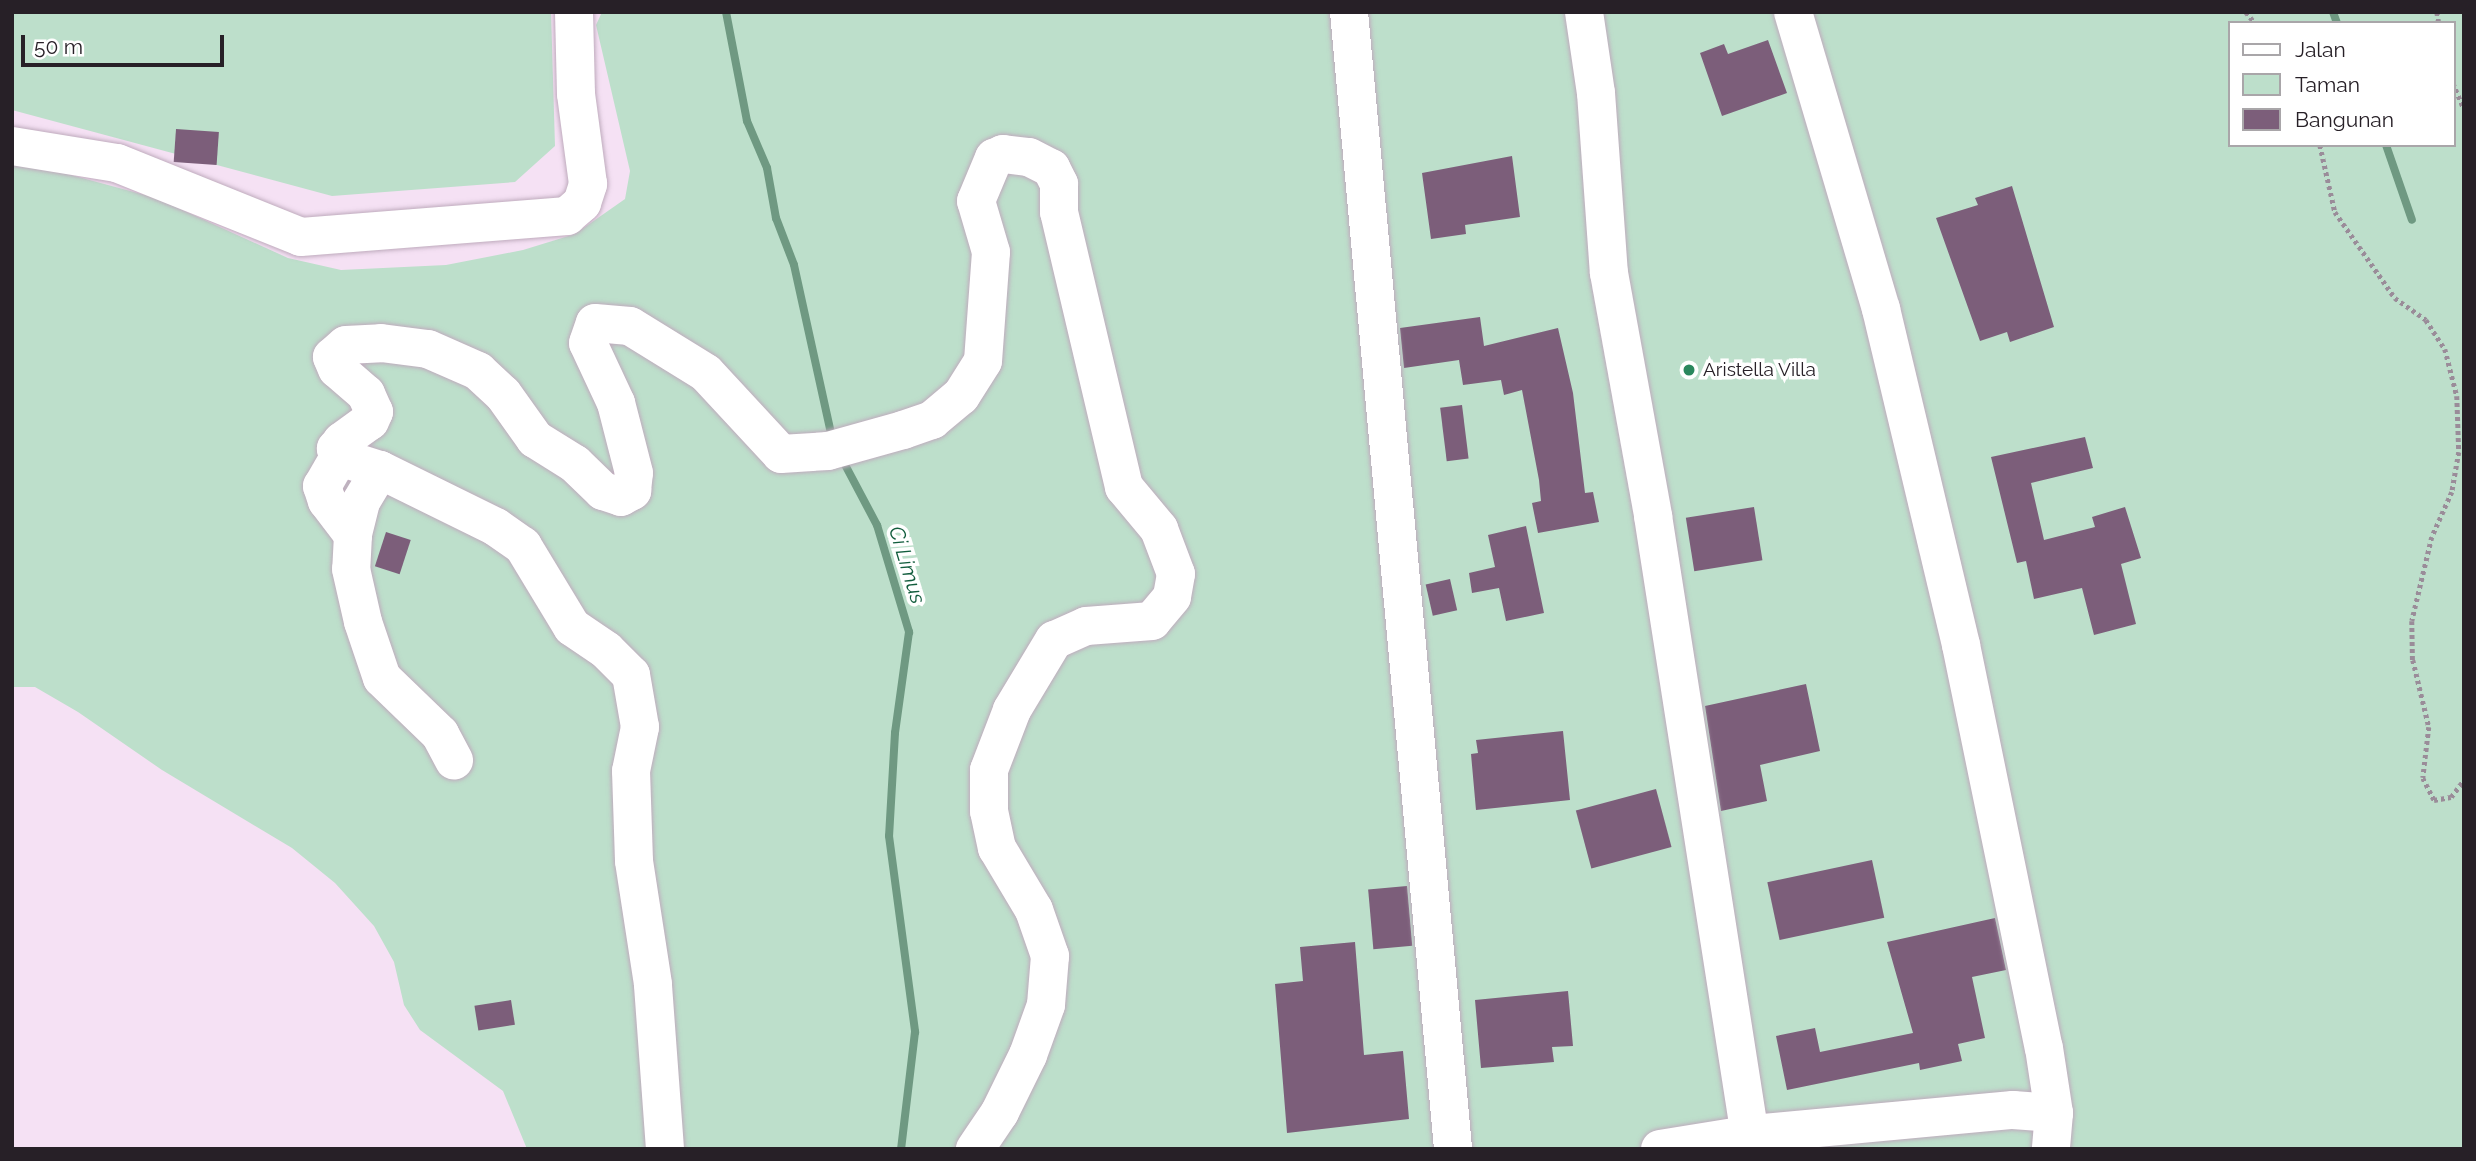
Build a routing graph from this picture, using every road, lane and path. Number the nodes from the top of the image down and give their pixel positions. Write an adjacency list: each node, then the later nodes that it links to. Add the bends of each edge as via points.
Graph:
1 (574, 12): 7 (street, via 576,94 588,184 582,204 567,216 301,237 117,163)
2 (1349, 12): 18 (street)
3 (1584, 12): 15 (street, via 1596,93 1609,273)
4 (1793, 12): 14 (street, via 1881,309 1955,618)
5 (2455, 88): 6 (path)
6 (2464, 109)
7 (12, 146)
8 (2320, 147): 13 (path, via 2335,212 2395,298 2426,320 2445,349 2458,396 2459,452 2452,492 2432,537 2412,634 2413,660 2429,727 2423,778 2434,800 2451,797)
9 (339, 457): 10 (street); 11 (street, via 322,486 327,501); 17 (street, via 336,449 342,441 370,421 374,412 366,394 337,369 332,357 346,345 428,349 478,371 503,394 535,439 575,464 588,481 621,497 632,491 634,473 615,403 588,343 595,323 605,321 630,326 706,373 781,454 828,452 932,421 961,396 983,361 991,252 976,201 990,166 1003,154 1029,157 1051,167 1059,184 1059,212 1124,487 1159,529 1176,574 1172,597 1152,621 1086,626 1054,640 1012,710 989,769 989,811 997,848 1034,910 1050,956 1046,1005 1028,1055 1000,1112)
10 (380, 470): 11 (street, via 362,502); 16 (street, via 496,527 523,546 572,627 606,650 631,675 640,727 631,771 634,860 653,984)
11 (353, 536): 12 (street, via 351,569 382,678 439,734)
12 (454, 760)
13 (2464, 780)
14 (2052, 1131): 15 (street, via 2013,1110)
15 (1753, 1141): 19 (street)
16 (665, 1149)
17 (975, 1149)
18 (1453, 1149)
19 (1660, 1149)

